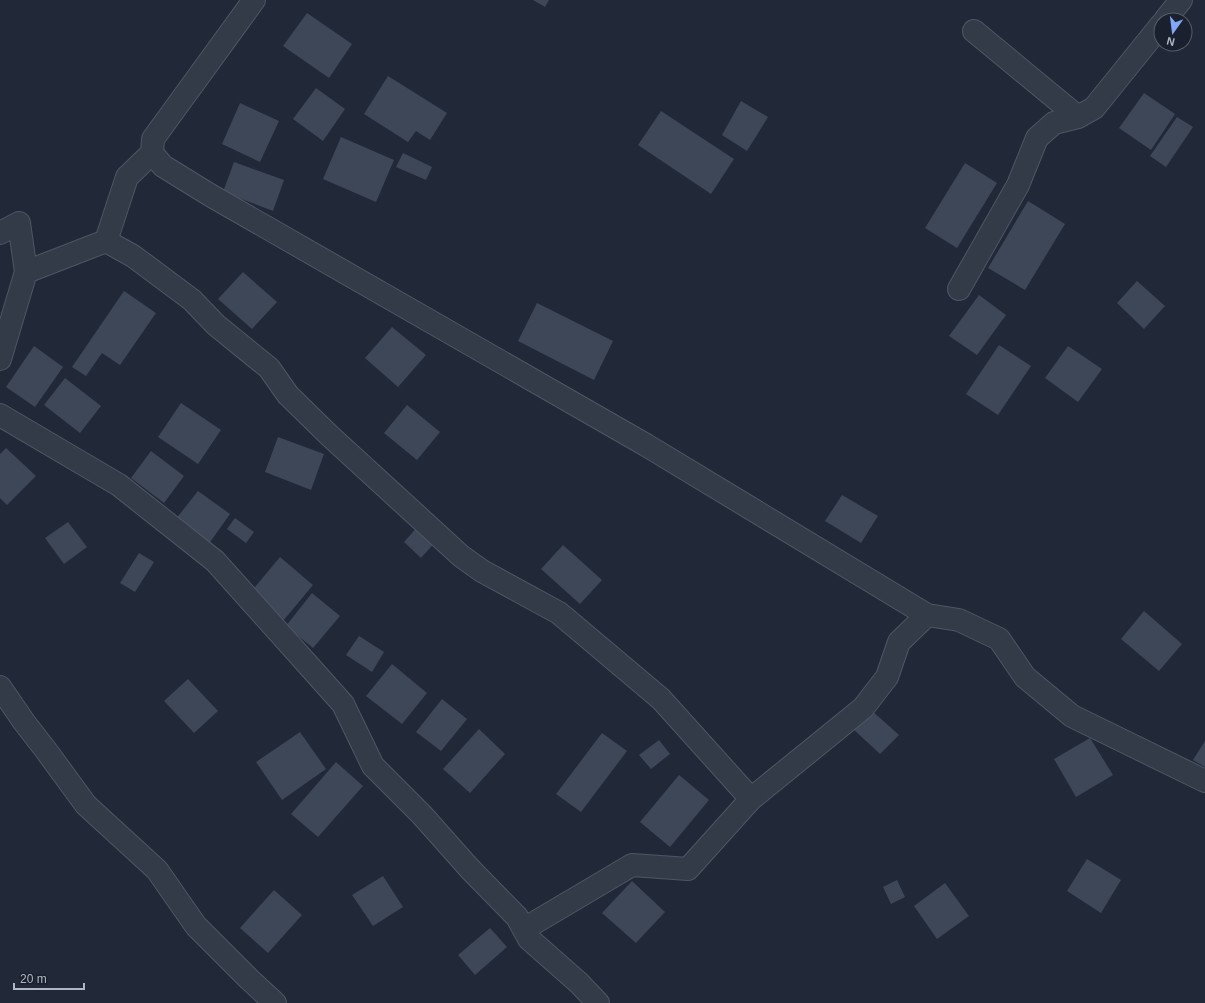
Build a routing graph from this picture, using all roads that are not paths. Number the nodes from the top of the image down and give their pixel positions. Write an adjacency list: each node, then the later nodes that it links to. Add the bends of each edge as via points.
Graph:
1 (254, 0): 7 (street, via 153,140)
2 (1181, 0): 3 (street)
3 (1171, 12)
4 (974, 31): 6 (street)
5 (1153, 35): 6 (street, via 1094,108)
6 (1078, 117): 11 (street, via 1054,123 1037,138 1018,185)
7 (152, 153): 9 (street, via 127,177); 14 (street, via 163,166 210,195 646,445)
8 (0, 233): 10 (street, via 19,224)
9 (106, 241): 10 (street); 17 (street, via 133,256 192,300 216,325 269,368 293,400 461,556 482,571 559,613 661,699)
10 (26, 272): 12 (street)
11 (959, 289)
12 (0, 359)
13 (0, 415): 18 (street, via 119,485 215,561 343,704 373,766 517,917)
14 (927, 615): 16 (street, via 959,620 999,639 1025,676 1072,716); 17 (street, via 899,642 887,677 863,708)
15 (0, 687): 19 (street, via 86,805 157,870 196,926)
16 (1205, 781)
17 (751, 799): 18 (street, via 688,869 632,865)
18 (524, 929): 20 (street, via 529,939)
19 (275, 1003)
20 (598, 1003)

